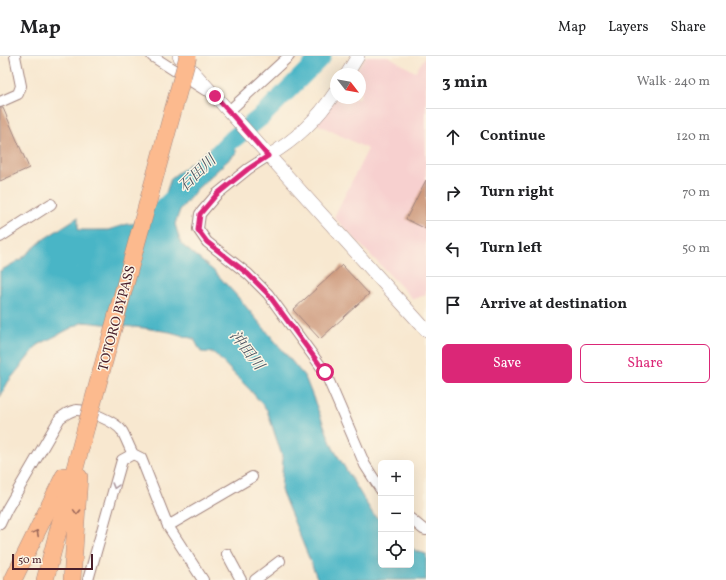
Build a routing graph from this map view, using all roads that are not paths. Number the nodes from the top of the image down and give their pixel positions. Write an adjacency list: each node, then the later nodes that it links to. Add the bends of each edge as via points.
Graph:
1 (15, 56): 10 (street, via 22,86 18,94)
2 (152, 56): 8 (street)
3 (179, 56): 8 (street)
4 (188, 56): 16 (highway, TOTORO BYPASS, bridge)
5 (289, 56): 11 (street)
6 (358, 56): 7 (street)
7 (351, 68)
8 (215, 96): 11 (street)
9 (330, 100): 12 (street, via 309,125 286,146)
10 (0, 102)
11 (232, 114): 12 (street)
12 (268, 156): 15 (street); 19 (street, via 217,194 200,214 198,230 207,242 248,274 268,294 325,372 365,465)
13 (51, 204): 14 (street)
14 (0, 237)
15 (426, 330)
16 (80, 445): 26 (highway, one-way to 16); 27 (highway, TOTORO BYPASS); 28 (highway, one-way to 28)
17 (133, 454): 21 (street, via 121,430 112,423 100,416 78,410 70,411 60,418); 22 (street, via 141,458); 29 (street, one-way to 29, via 122,460)
18 (252, 477): 22 (street)
19 (378, 485)
20 (414, 522): 23 (street)
21 (0, 524)
22 (168, 526): 30 (street)
23 (426, 530)
24 (227, 554): 31 (street)
25 (280, 562): 32 (street)
26 (13, 580)
27 (45, 580)
28 (72, 580)
29 (88, 580)
30 (203, 580)
31 (241, 580)
32 (255, 580)

